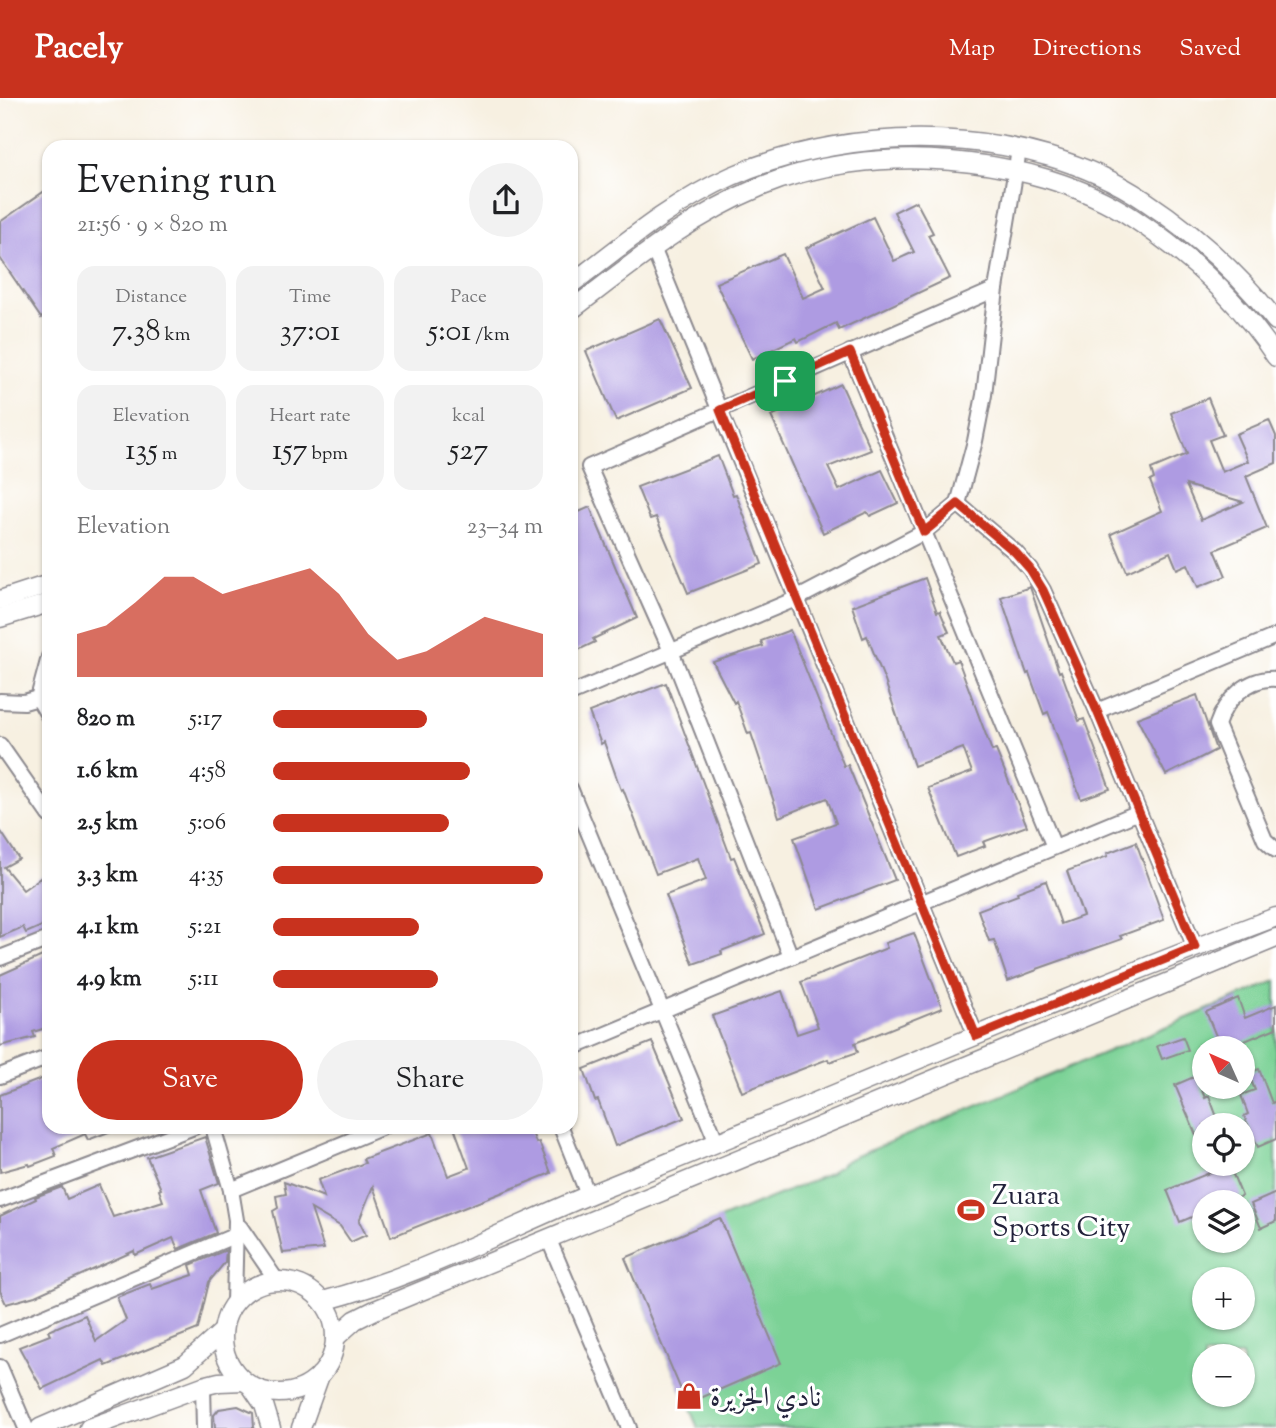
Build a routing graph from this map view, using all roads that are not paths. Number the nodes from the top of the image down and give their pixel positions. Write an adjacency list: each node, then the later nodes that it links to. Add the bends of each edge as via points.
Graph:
1 (1019, 150): 2 (street); 4 (street, via 938,137 895,138 846,143 776,160 705,189); 7 (street, via 1074,166 1143,199 1204,245)
2 (1014, 171): 3 (street, via 936,158 889,159 801,172 708,211); 5 (street); 9 (street, via 1067,185 1132,217 1211,279)
3 (653, 248): 6 (street); 10 (street)
4 (578, 279)
5 (996, 289): 8 (street); 11 (street, via 984,395)
6 (578, 305)
7 (1276, 321)
8 (850, 352): 10 (street); 12 (street)
9 (1276, 357)
10 (720, 410): 14 (street); 19 (street, via 589,467)
11 (958, 504): 12 (street); 24 (street, via 1030,569)
12 (924, 532): 14 (street); 29 (street)
13 (42, 586): 15 (street)
14 (798, 598): 19 (street); 31 (street)
15 (0, 600)
16 (42, 605): 17 (street)
17 (0, 618)
18 (1276, 636): 24 (street)
19 (671, 651): 21 (street); 36 (street)
20 (1276, 679): 30 (street, via 1248,685 1221,712 1217,725 1265,840)
21 (578, 691)
22 (42, 694): 23 (street, via 24,702)
23 (0, 701)
24 (1097, 711): 28 (street)
25 (0, 746): 26 (street)
26 (42, 805)
27 (578, 807): 38 (street)
28 (1139, 812): 29 (street); 35 (street)
29 (1054, 847): 31 (street)
30 (1276, 850)
31 (922, 902): 36 (street); 40 (street)
32 (1276, 917): 35 (street)
33 (1276, 938): 41 (street)
34 (42, 942): 37 (street)
35 (1195, 947): 39 (street)
36 (792, 957): 38 (street)
37 (0, 958)
38 (663, 1010): 42 (street); 49 (street)
39 (1028, 1014): 40 (street); 41 (street)
40 (976, 1036): 49 (street)
41 (1037, 1036): 54 (street)
42 (578, 1046)
43 (42, 1060): 44 (street)
44 (0, 1076)
45 (175, 1134): 52 (street)
46 (215, 1134): 50 (street)
47 (366, 1134): 50 (street)
48 (564, 1134): 51 (street)
49 (717, 1143): 51 (street)
50 (231, 1191): 53 (street)
51 (588, 1195): 56 (street, via 380,1285)
52 (0, 1200)
53 (239, 1230): 55 (street); 57 (street); 59 (street)
54 (549, 1240): 60 (street, via 375,1310); 71 (street)
55 (277, 1281): 56 (street, via 297,1284); 57 (street, via 246,1291)
56 (323, 1301): 60 (street)
57 (234, 1303): 58 (street)
58 (223, 1331): 63 (street, via 227,1359); 66 (street, via 185,1365)
59 (0, 1335)
60 (335, 1338): 62 (street, via 331,1358)
61 (0, 1367): 65 (street)
62 (320, 1376): 63 (street, via 287,1393 262,1391); 70 (street)
63 (247, 1384): 64 (street); 69 (street, via 264,1405)
64 (203, 1386): 67 (street); 68 (street)
65 (26, 1428)
66 (40, 1428)
67 (89, 1428)
68 (204, 1428)
69 (271, 1428)
70 (301, 1428)
71 (629, 1428)

